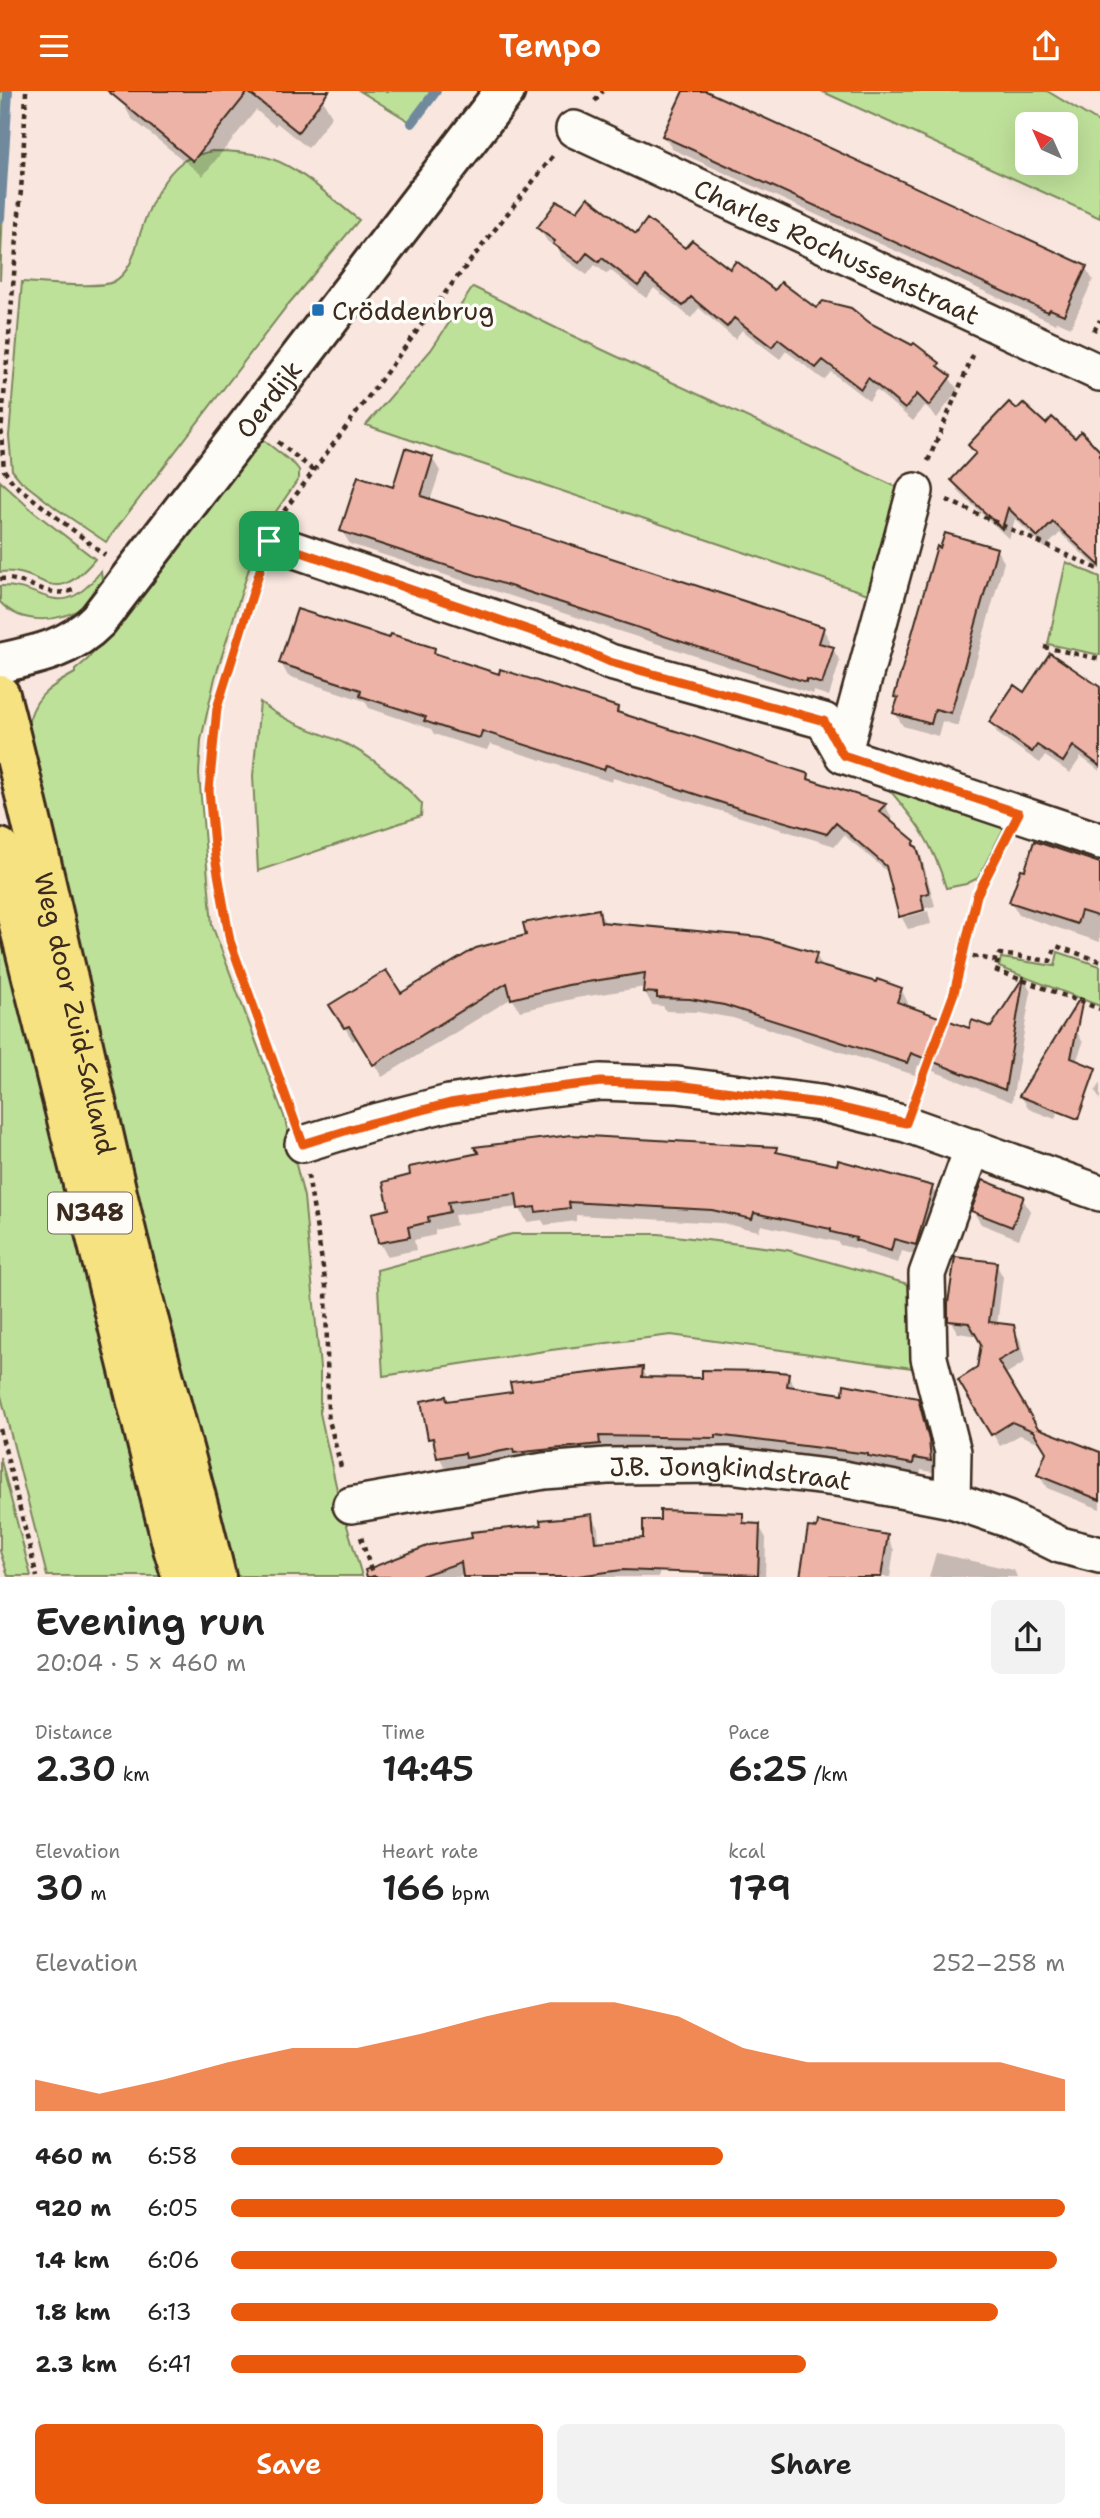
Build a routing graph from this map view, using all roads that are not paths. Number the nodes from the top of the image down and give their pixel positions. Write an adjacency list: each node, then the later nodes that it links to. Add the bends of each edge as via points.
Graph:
1 (505, 91): 6 (street, Oerdijk, via 98,620 84,635 62,646)
2 (574, 129): 3 (street, Charles Rochussenstraat)
3 (1100, 373)
4 (917, 489): 8 (street)
5 (269, 541): 8 (street, via 567,643 610,662 824,721)
6 (0, 663)
7 (0, 695): 18 (main road, Weg door Zuid-Salland / N348, via 126,1230)
8 (843, 755): 9 (street)
9 (1100, 841)
10 (0, 848): 17 (main road, Weg door Zuid-Salland / N348)
11 (303, 1144): 12 (street, via 450,1103 601,1082 677,1085 820,1103 906,1123)
12 (973, 1147): 13 (street); 14 (street, via 927,1274 929,1358 953,1452)
13 (1100, 1193)
14 (952, 1500): 15 (street, J.B. Jongkindstraat, via 843,1479 729,1465 544,1471); 16 (street, J.B. Jongkindstraat, via 1007,1519 1060,1545)
15 (351, 1506)
16 (1100, 1555)
17 (182, 1577)
18 (216, 1577)

